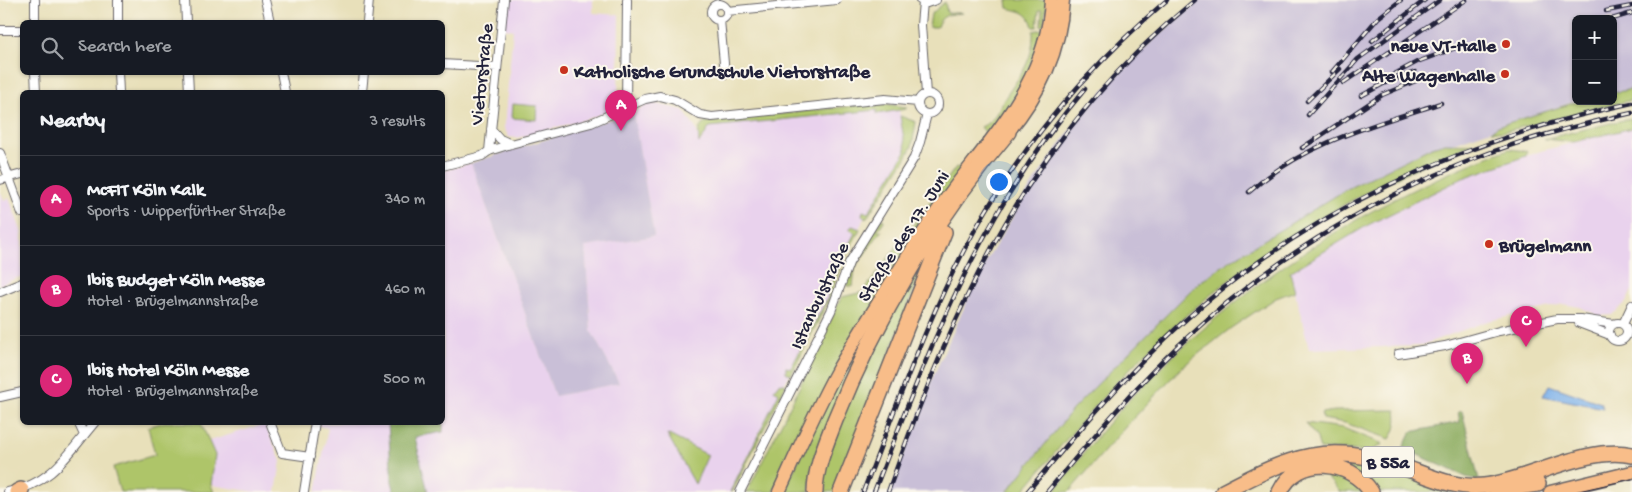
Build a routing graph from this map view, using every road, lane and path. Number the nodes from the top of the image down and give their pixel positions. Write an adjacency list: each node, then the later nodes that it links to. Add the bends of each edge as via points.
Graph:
1 (35, 0): 18 (street)
2 (118, 0): 19 (street)
3 (185, 0): 20 (street)
4 (265, 0): 21 (street)
5 (369, 0): 22 (street)
6 (504, 0): 27 (street, Vietorstraße)
7 (627, 0): 41 (street)
8 (837, 0): 15 (street)
9 (936, 0): 13 (street, via 931,3)
10 (1051, 0): 80 (main road, Straße des 17. Juni, via 1043,51 1029,84 933,217 843,361 804,436)
11 (1063, 0): 17 (main road)
12 (1070, 0): 17 (main road)
13 (922, 1): 39 (street, via 920,24)
14 (718, 2): 16 (street); 23 (street, via 711,14)
15 (799, 2): 16 (street)
16 (727, 11): 23 (street, via 724,19)
17 (1062, 16): 44 (main road, via 1050,67 1025,112)
18 (35, 20)
19 (118, 20)
20 (186, 20)
21 (270, 20)
22 (367, 20)
23 (720, 20): 28 (street)
24 (0, 30): 25 (street)
25 (20, 30)
26 (445, 64): 27 (street)
27 (497, 67): 43 (street, Vietorstraße)
28 (725, 74)
29 (36, 75): 34 (street)
30 (118, 75): 35 (street)
31 (188, 75): 36 (street)
32 (282, 75): 37 (street)
33 (364, 75): 38 (street)
34 (36, 90)
35 (119, 90)
36 (189, 90)
37 (285, 90)
38 (362, 90)
39 (926, 94): 40 (street); 42 (street, via 933,95 938,104 936,110)
40 (918, 102): 41 (street, via 885,99 712,117 700,115 667,97 645,99); 42 (street, via 920,110)
41 (626, 108): 45 (street, via 591,123)
42 (927, 114): 79 (street, Istanbulstraße, via 914,158 849,264 831,311)
43 (491, 130): 45 (street); 46 (street, Vietorstraße)
44 (1008, 132): 81 (highway, via 981,163 894,300 845,396); 82 (highway, via 948,222)
45 (511, 144): 46 (street)
46 (489, 151): 48 (street, via 482,156)
47 (0, 153): 50 (street)
48 (445, 165)
49 (20, 175): 50 (street)
50 (9, 178): 51 (street); 52 (street)
51 (0, 180)
52 (20, 208)
53 (20, 284): 54 (street)
54 (0, 292)
55 (1632, 305): 58 (street)
56 (1573, 320): 57 (street); 59 (street); 61 (street, via 1556,319 1528,324 1445,346)
57 (1614, 324): 58 (street); 59 (street, via 1609,330)
58 (1622, 324): 60 (street)
59 (1610, 335): 60 (street, via 1616,341)
60 (1629, 338)
61 (1398, 354)
62 (20, 392): 63 (street)
63 (0, 397)
64 (79, 425): 68 (street)
65 (92, 425): 68 (street)
66 (271, 425): 71 (street, via 282,452)
67 (315, 425): 71 (street)
68 (84, 435): 77 (street, via 47,477)
69 (1610, 455): 70 (highway, B 55a); 73 (highway, B 55a); 75 (highway, B 55a, via 1559,464 1487,486)
70 (1632, 455)
71 (310, 457): 78 (street)
72 (1327, 459): 75 (highway, B 55a, via 1359,455); 83 (highway, via 1284,462); 84 (highway, via 1290,478); 85 (highway, via 1356,474)
73 (1632, 460)
74 (1632, 472): 76 (main road)
75 (1467, 487): 76 (highway, via 1481,491)
76 (1544, 488): 86 (main road)
77 (15, 491)
78 (304, 492)
79 (740, 492)
80 (780, 492)
81 (814, 492)
82 (841, 492)
83 (1223, 492)
84 (1280, 492)
85 (1371, 492)
86 (1522, 492)

